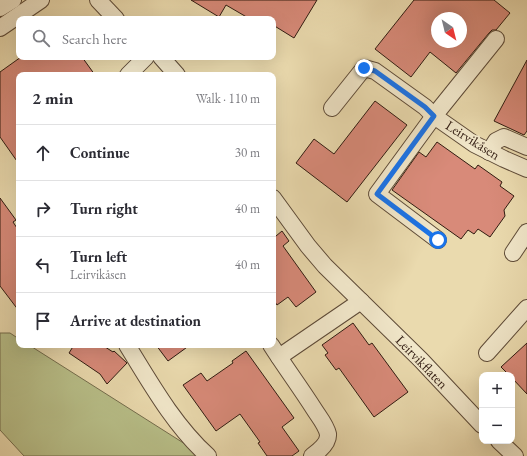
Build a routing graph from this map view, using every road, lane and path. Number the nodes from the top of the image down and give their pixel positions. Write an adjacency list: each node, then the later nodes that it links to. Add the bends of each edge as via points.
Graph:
1 (13, 0): 4 (street)
2 (41, 0): 5 (street)
3 (98, 0): 6 (street)
4 (0, 8)
5 (18, 16)
6 (113, 16)
7 (16, 17): 8 (street)
8 (0, 28)
9 (496, 39): 15 (street)
10 (143, 60): 12 (street)
11 (164, 60): 13 (street)
12 (131, 72)
13 (174, 72)
14 (332, 108): 15 (street, Leirvikåsen, via 364,68 375,71)
15 (434, 116): 17 (street, Leirvikåsen); 21 (street, via 377,194)
16 (527, 147): 17 (street, via 504,137 496,141)
17 (489, 152): 18 (street, Leirvikåsen)
18 (527, 169)
19 (276, 202): 23 (street, Leirvikflaten, via 308,246)
20 (527, 232): 22 (street)
21 (438, 240)
22 (513, 253)
23 (361, 301): 26 (street); 28 (street, Leirvikflaten)
24 (527, 308): 27 (street)
25 (129, 348): 30 (street, via 158,396 190,438)
26 (275, 351): 31 (street, via 328,434 324,445)
27 (487, 353)
28 (479, 422)
29 (502, 444): 32 (street)
30 (208, 456)
31 (312, 456)
32 (515, 456)

